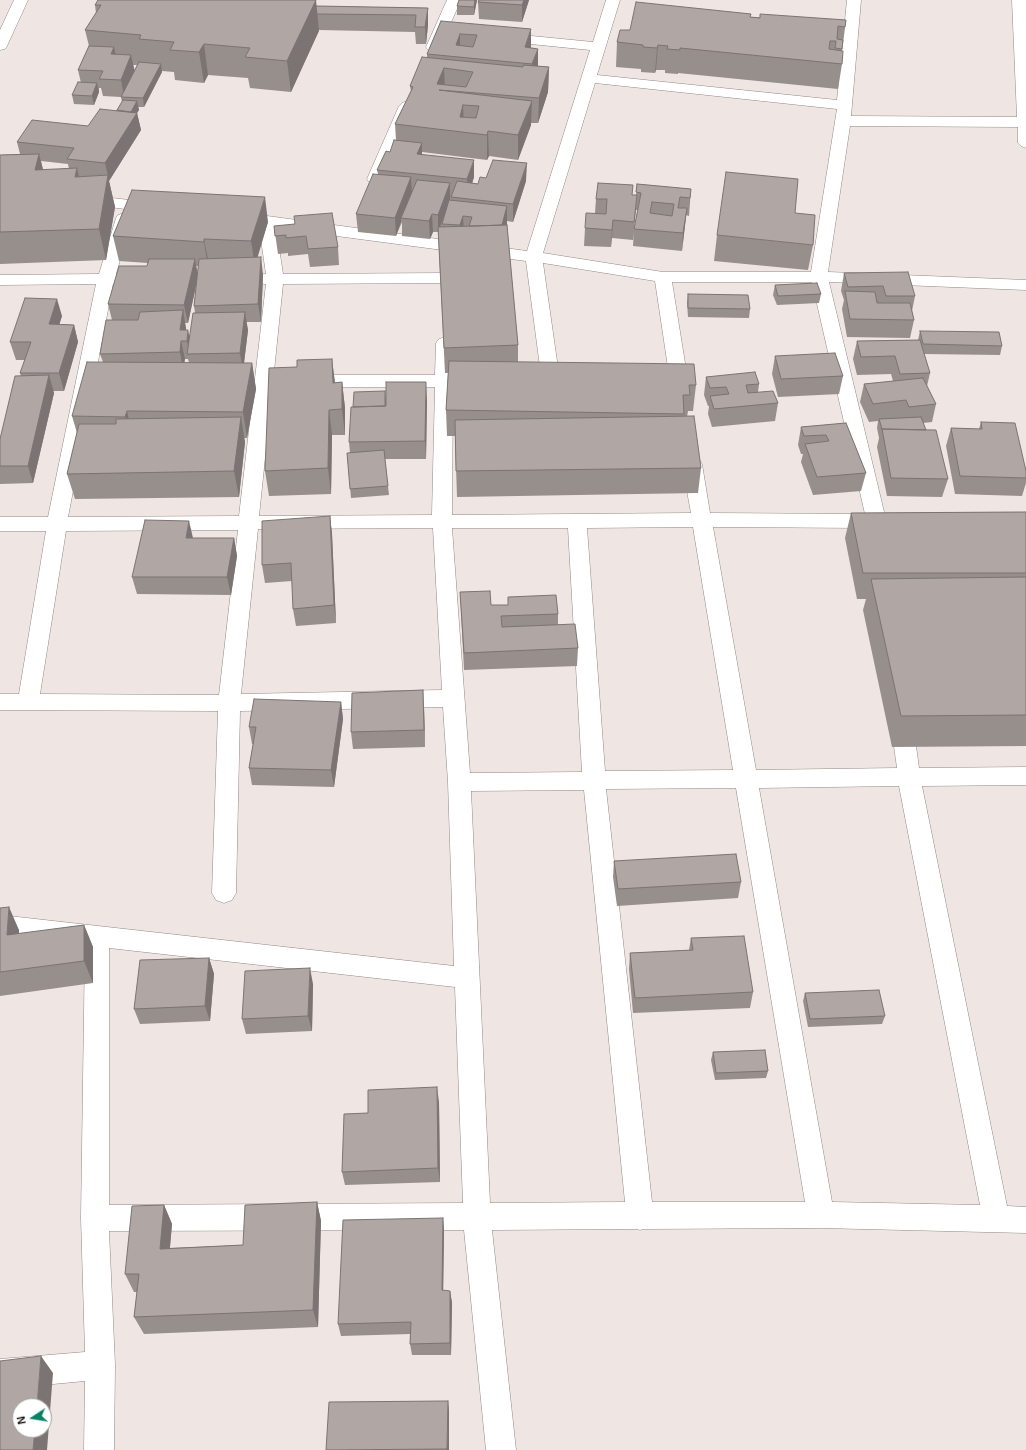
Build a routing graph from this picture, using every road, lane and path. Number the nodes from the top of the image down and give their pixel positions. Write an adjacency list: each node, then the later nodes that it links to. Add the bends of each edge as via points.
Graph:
1 (21, 0): 6 (street)
2 (454, 0): 7 (street)
3 (613, 0): 11 (street)
4 (854, 0): 15 (street)
5 (1018, 0): 17 (street)
6 (4, 27): 10 (street)
7 (440, 31): 8 (street); 12 (street)
8 (456, 33)
9 (488, 36): 11 (street)
10 (0, 46)
11 (598, 47): 13 (street)
12 (428, 60)
13 (588, 78): 15 (street); 26 (street)
14 (412, 96): 19 (street)
15 (844, 105): 16 (street)
16 (843, 121): 17 (street); 28 (street)
17 (1025, 122): 18 (street)
18 (1026, 143)
19 (370, 190)
20 (68, 198): 21 (street)
21 (128, 205): 22 (street); 30 (street)
22 (174, 210)
23 (221, 216): 24 (street)
24 (267, 221): 25 (street, via 355,226); 33 (street)
25 (446, 246): 26 (street); 29 (street)
26 (534, 257): 27 (street); 41 (street)
27 (663, 276): 28 (street); 42 (street, via 670,376)
28 (819, 277): 35 (street); 47 (street)
29 (446, 278): 33 (street); 36 (street)
30 (106, 279): 31 (street); 34 (street); 50 (street, via 93,382)
31 (136, 279)
32 (244, 279): 33 (street)
33 (275, 279): 39 (street)
34 (0, 280)
35 (1026, 285)
36 (446, 302)
37 (445, 325): 38 (street)
38 (445, 380): 39 (street); 40 (street); 45 (street, via 451,449)
39 (269, 381): 49 (street)
40 (475, 381)
41 (551, 382)
42 (684, 412)
43 (690, 447): 44 (street)
44 (700, 520): 46 (street); 47 (street); 60 (street)
45 (442, 521): 46 (street); 49 (street); 53 (street)
46 (577, 521): 61 (street)
47 (876, 521): 48 (street); 52 (street)
48 (900, 521)
49 (247, 522): 50 (street); 57 (street)
50 (57, 523): 51 (street); 56 (street)
51 (0, 524)
52 (881, 560)
53 (454, 698): 57 (street); 62 (street)
54 (899, 700): 59 (street)
55 (0, 702): 56 (street)
56 (28, 702): 57 (street)
57 (229, 703): 63 (street)
58 (1026, 776): 59 (street)
59 (909, 777): 60 (street); 71 (street)
60 (745, 778): 61 (street); 67 (street)
61 (594, 780): 62 (street); 69 (street)
62 (459, 782): 66 (street)
63 (224, 893)
64 (0, 925): 65 (street)
65 (97, 935): 66 (street); 70 (street)
66 (468, 978): 68 (street)
67 (821, 1215): 69 (street); 71 (street)
68 (477, 1217): 69 (street); 70 (street); 76 (street)
69 (640, 1217)
70 (95, 1218): 73 (street)
71 (996, 1219): 72 (street)
72 (1026, 1220)
73 (100, 1365): 74 (street); 75 (street)
74 (0, 1374)
75 (99, 1450)
76 (501, 1450)

